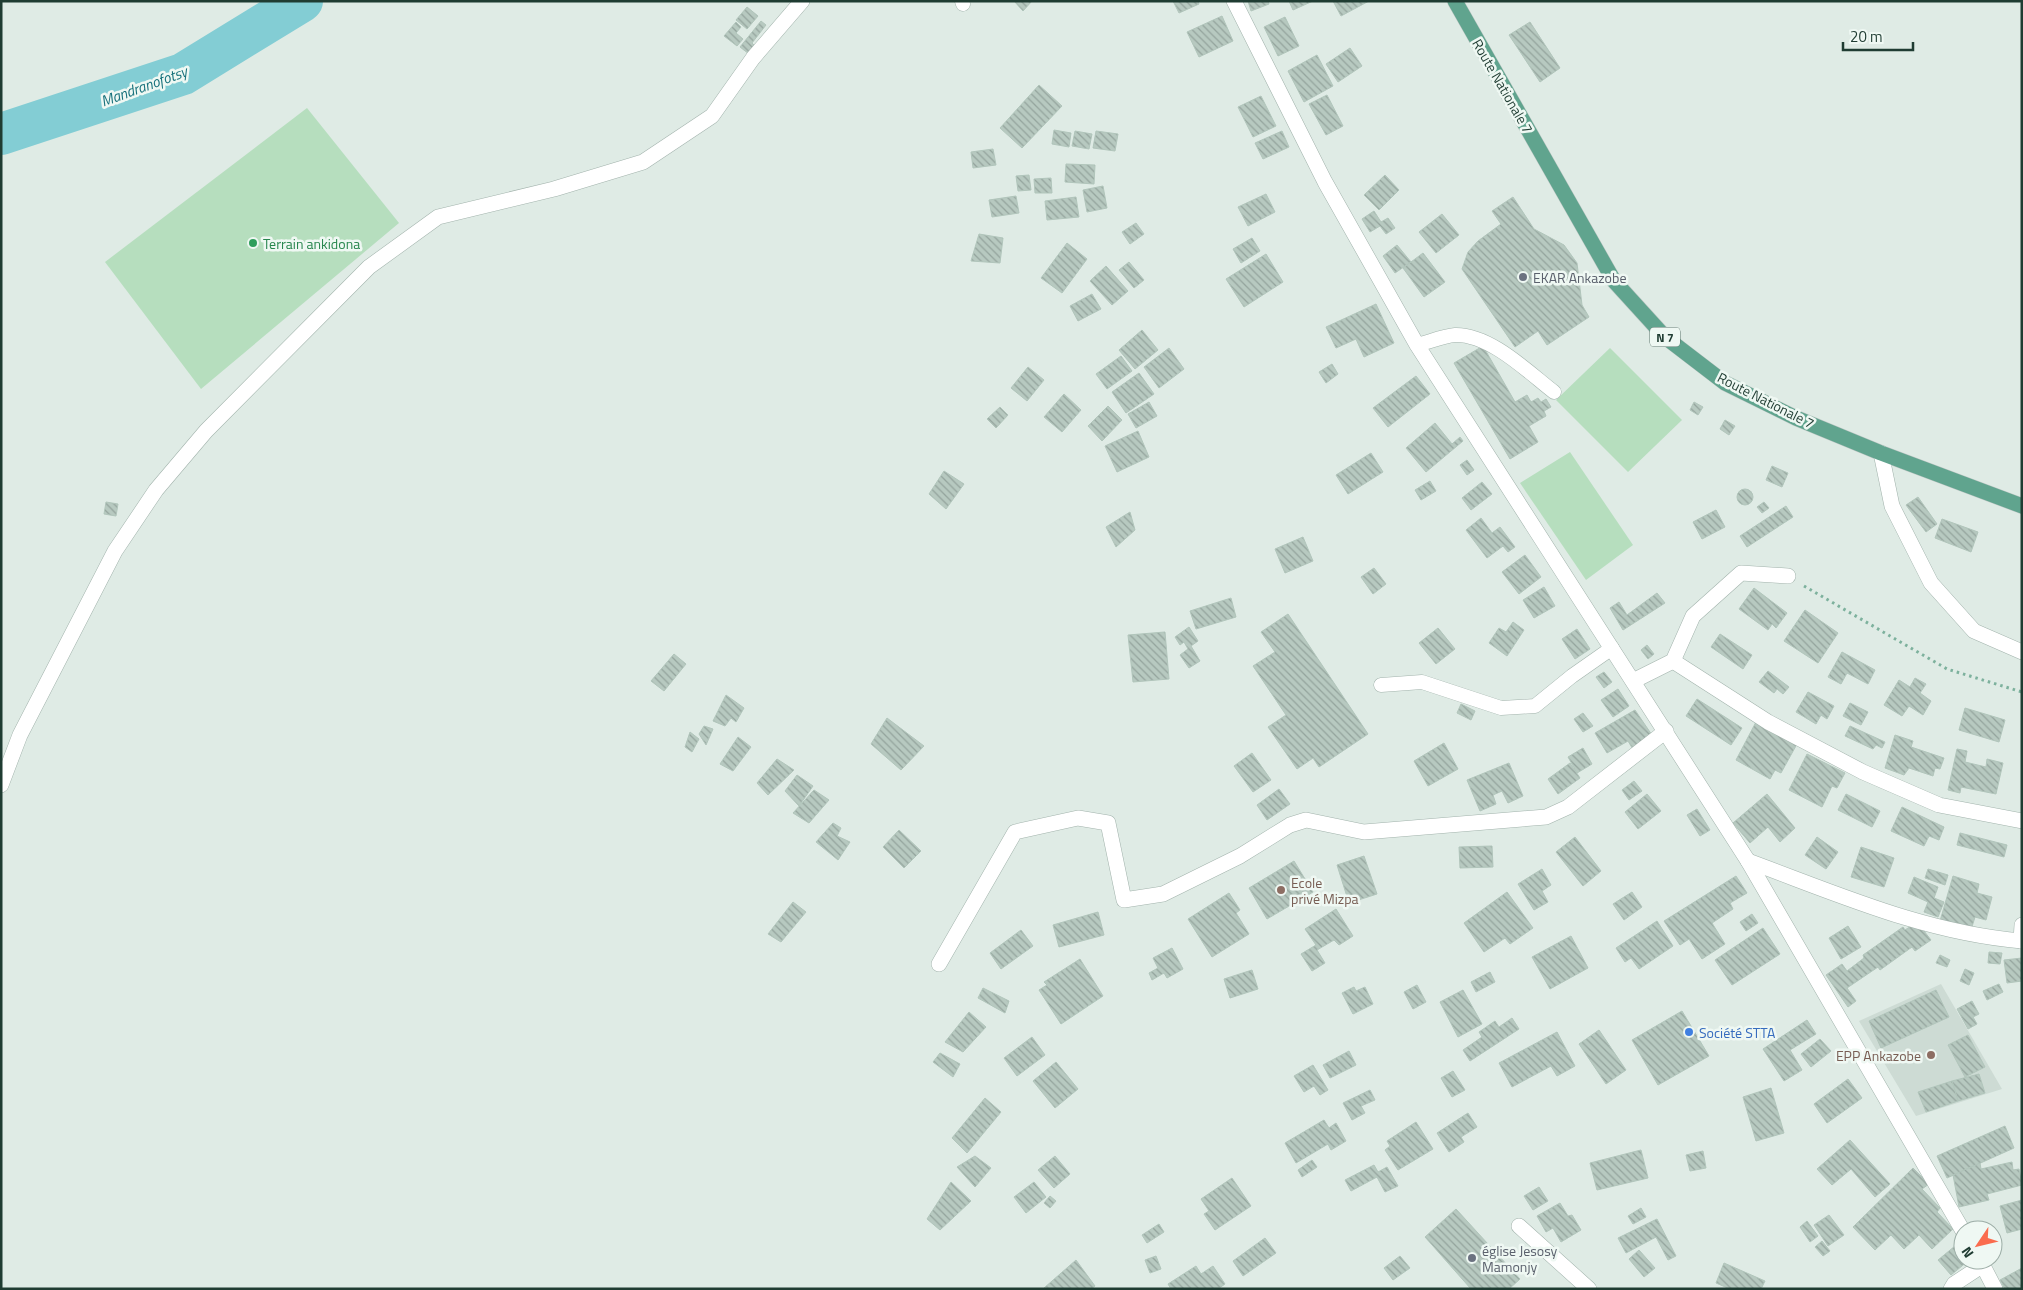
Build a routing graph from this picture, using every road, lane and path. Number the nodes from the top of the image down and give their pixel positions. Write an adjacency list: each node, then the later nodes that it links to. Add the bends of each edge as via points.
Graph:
1 (802, 1): 16 (street, via 752,58 712,116 643,162 438,217 369,267 206,431 156,490 115,551 20,735)
2 (1234, 1): 4 (street, via 1325,182)
3 (1455, 1): 6 (main road, Route Nationale 7 / N 7, via 1614,281 1665,337 1725,383 1796,418)
4 (1417, 345): 5 (lane, via 1454,335 1472,337 1507,355); 9 (street)
5 (1554, 392)
6 (1881, 453): 7 (main road, Route Nationale 7 / N 7); 10 (street, via 1892,506 1930,584 1974,632)
7 (2022, 506)
8 (1788, 576): 11 (street, via 1741,573 1693,616); 14 (path, via 1947,669)
9 (1612, 648): 12 (street); 13 (lane, via 1535,706 1501,708 1422,682)
10 (2022, 652)
11 (1673, 661): 12 (street); 17 (street, via 1768,722 1863,772 1940,806)
12 (1633, 681): 15 (street)
13 (1381, 685)
14 (2022, 692)
15 (1666, 731): 18 (street); 21 (street, via 1568,807 1546,817 1364,832 1306,820 1290,825 1240,856 1163,894 1124,900 1108,823 1078,818 1015,832)
16 (1, 785)
17 (2022, 821)
18 (1748, 860): 20 (street, via 1905,919 1987,938); 22 (street)
19 (2022, 925): 20 (street)
20 (2022, 941)
21 (939, 964)
22 (1957, 1220)
23 (1519, 1226): 26 (street)
24 (1973, 1270): 27 (street)
25 (1986, 1270): 28 (street)
26 (1589, 1289)
27 (1951, 1289)
28 (1995, 1289)

